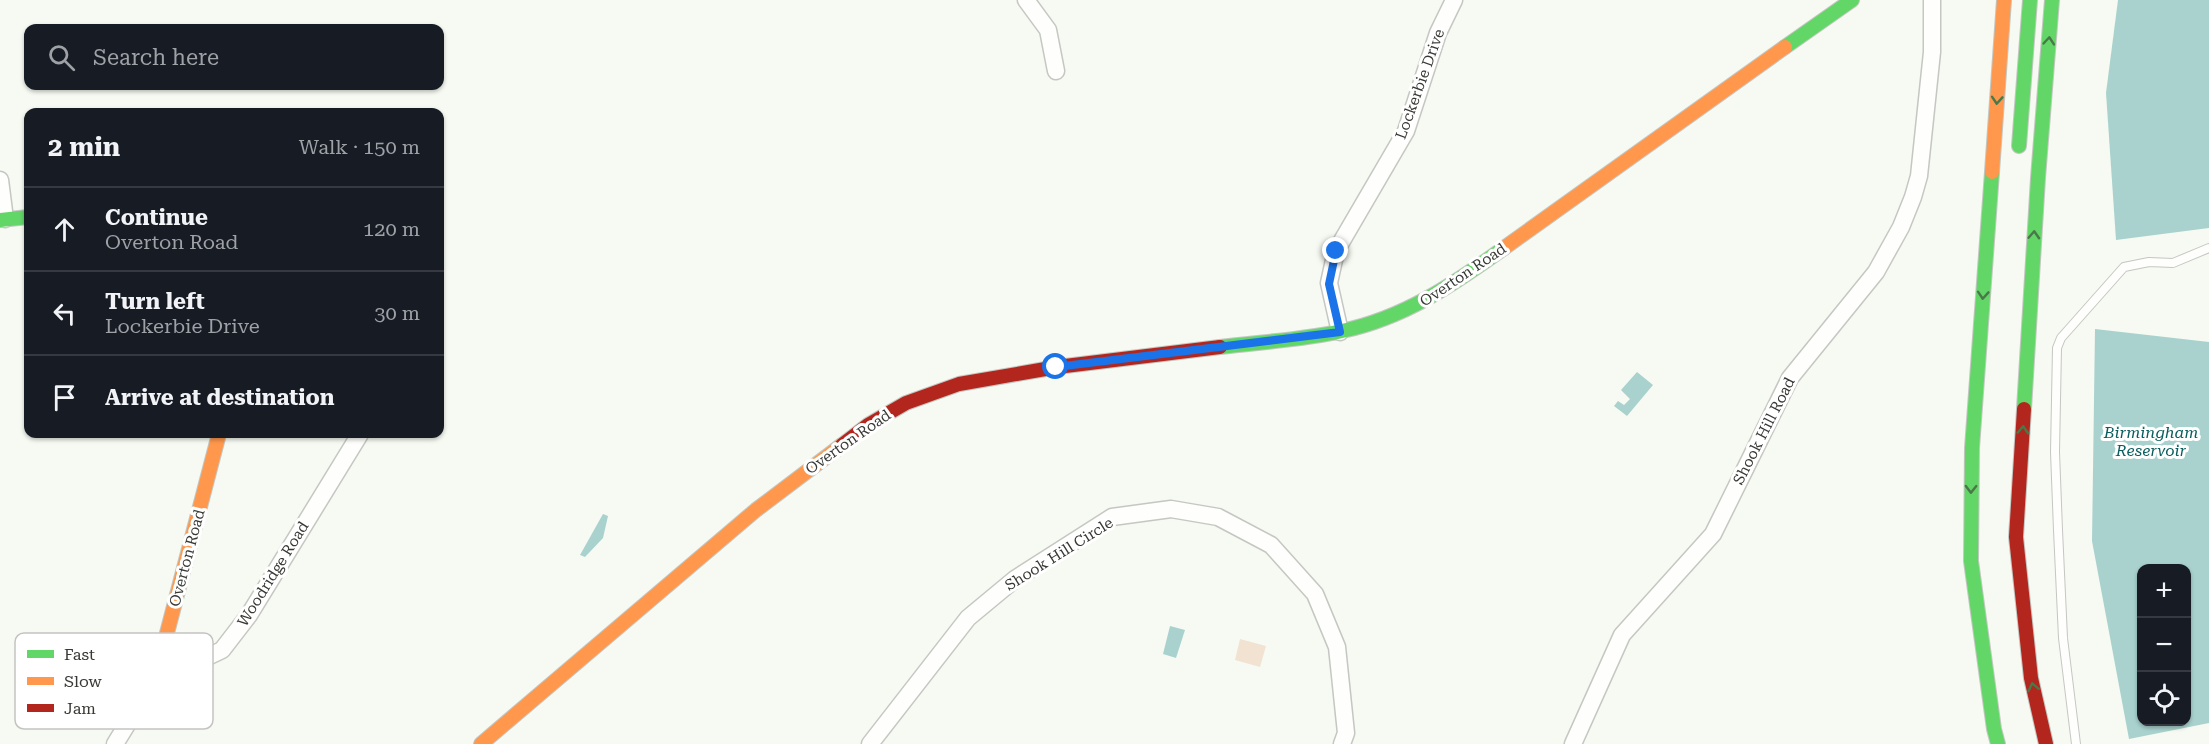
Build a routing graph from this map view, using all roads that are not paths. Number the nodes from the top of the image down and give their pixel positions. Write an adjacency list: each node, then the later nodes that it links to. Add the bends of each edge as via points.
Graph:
1 (1026, 0): 8 (street, via 1048,30)
2 (1454, 0): 14 (street, Lockerbie Drive, via 1438,33 1406,131 1336,251 1329,284)
3 (1851, 0): 14 (main road, Overton Road, via 1428,300 1382,320)
4 (1932, 0): 26 (street, Shook Hill Road, via 1932,52 1919,176 1901,227 1876,273 1790,378 1713,534 1622,636)
5 (2004, 0): 27 (main road, one-way to 27, via 1972,448 1971,561)
6 (2052, 0): 18 (main road, one-way to 6)
7 (2030, 2): 9 (main road)
8 (1056, 71)
9 (2019, 156)
10 (0, 180): 12 (street)
11 (24, 217): 12 (main road)
12 (2, 220)
13 (2209, 248): 29 (lane, via 2173,263 2124,267 2061,338 2057,348 2055,452 2063,638)
14 (1340, 332): 23 (main road, Overton Road, via 1056,367 959,384 906,403 868,425 756,510)
15 (2010, 406): 18 (main road)
16 (218, 438): 19 (main road, Overton Road)
17 (358, 438): 20 (street, Woodridge Road, via 249,615 222,650)
18 (2016, 537): 28 (main road, one-way to 18, via 2031,678)
19 (167, 633)
20 (213, 654)
21 (124, 729): 22 (street, Overton Road)
22 (115, 744)
23 (481, 744)
24 (870, 744): 25 (street, Shook Hill Circle, via 968,618 1015,579 1112,517 1171,509 1218,518 1271,545 1315,594 1336,647 1346,733)
25 (1342, 744)
26 (1573, 744)
27 (1998, 744)
28 (2046, 744)
29 (2076, 744)

